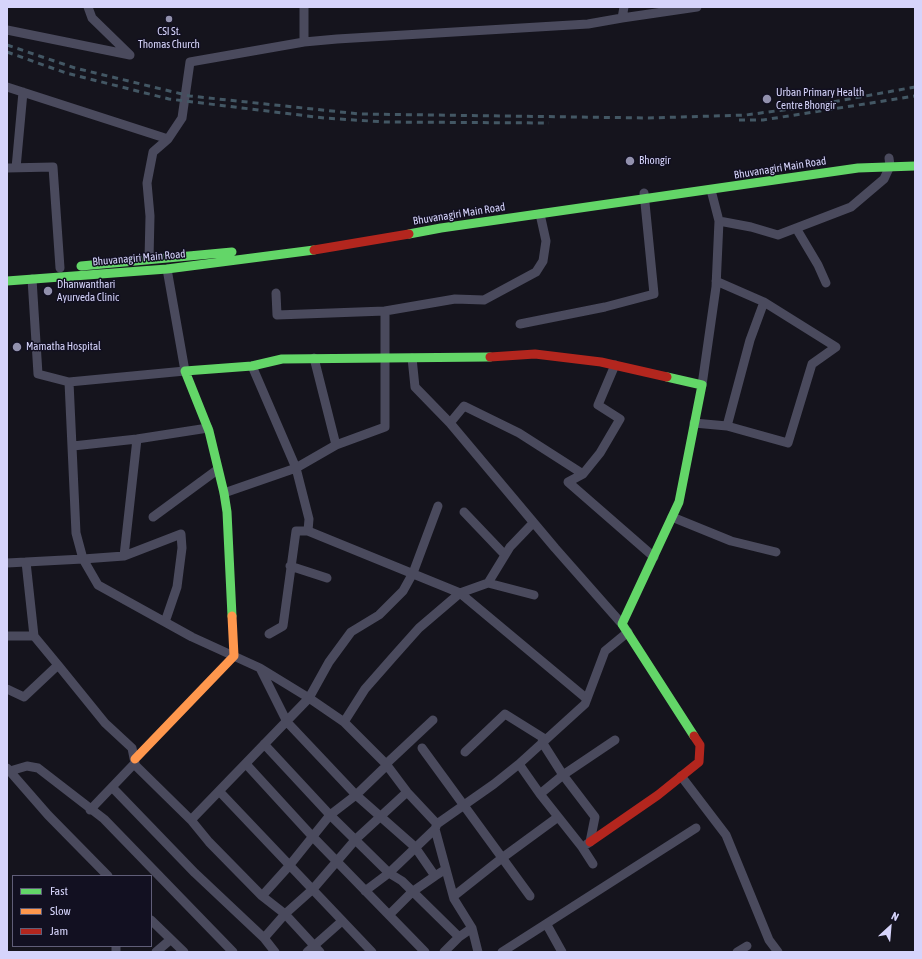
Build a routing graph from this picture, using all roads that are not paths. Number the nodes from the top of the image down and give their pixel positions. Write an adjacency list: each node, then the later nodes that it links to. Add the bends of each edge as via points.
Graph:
1 (88, 7): 6 (street, via 92,18 130,55)
2 (304, 7): 7 (street)
3 (624, 7): 5 (street)
4 (697, 7): 5 (street)
5 (622, 18): 7 (street, via 588,24 410,33)
6 (7, 30)
7 (304, 42): 10 (street, via 190,62 182,118)
8 (7, 86): 9 (street)
9 (23, 92): 10 (street); 14 (street)
10 (168, 139): 20 (street, via 153,152 147,183 150,216)
11 (915, 158): 12 (main road, Bhuvanagiri Main Road)
12 (889, 162): 13 (main road, Bhuvanagiri Main Road); 15 (main road, Bhuvanagiri Main Road); 16 (main road, Bhuvanagiri Main Road, via 824,163); 19 (street, via 884,179 850,207)
13 (915, 166)
14 (11, 168): 21 (street, via 53,167)
15 (712, 190): 16 (main road, Bhuvanagiri Main Road); 18 (street)
16 (645, 196): 17 (main road, Bhuvanagiri Main Road); 20 (main road, Bhuvanagiri Main Road, via 461,217 298,244); 31 (street, via 654,294)
17 (540, 214): 22 (main road, Bhuvanagiri Main Road, via 441,228 340,247); 30 (street, via 546,241 543,261 536,272 484,300 455,299)
18 (719, 221): 19 (street, via 778,235); 26 (street)
19 (796, 228): 27 (street)
20 (149, 259): 21 (main road, Bhuvanagiri Main Road)
21 (68, 267): 23 (main road, Bhuvanagiri Main Road)
22 (167, 268): 24 (main road, Bhuvanagiri Main Road); 37 (street)
23 (7, 272)
24 (32, 279): 25 (main road, Bhuvanagiri Main Road); 38 (street, via 38,374)
25 (7, 281)
26 (716, 281): 29 (street); 39 (street)
27 (826, 283)
28 (276, 293): 30 (street, via 277,315)
29 (764, 302): 42 (street, via 750,340); 42 (street, via 836,348 812,364 788,443)
30 (385, 311): 32 (street)
31 (520, 324)
32 (386, 357): 33 (main road); 34 (main road); 45 (street, via 385,427)
33 (314, 358): 36 (main road, via 282,359); 45 (street)
34 (412, 358): 35 (main road, via 535,354); 40 (street, via 415,387)
35 (615, 365): 39 (main road); 49 (street, via 598,405 620,419 600,453)
36 (252, 366): 37 (main road); 47 (street)
37 (185, 371): 38 (street); 43 (main road)
38 (68, 382): 46 (street)
39 (702, 384): 41 (main road)
40 (450, 423): 49 (street, via 464,406 519,433); 55 (street)
41 (694, 424): 42 (street); 54 (main road, via 679,502)
42 (727, 426)
43 (208, 428): 44 (street); 48 (main road)
44 (137, 439): 46 (street); 59 (street)
45 (336, 445): 47 (street)
46 (72, 446): 61 (street, via 76,534)
47 (296, 468): 50 (street); 56 (street, via 309,519)
48 (218, 470): 50 (main road); 53 (street)
49 (583, 474): 60 (street, via 568,482)
50 (224, 493): 76 (main road)
51 (438, 506): 65 (street)
52 (464, 512): 58 (street)
53 (153, 517)
54 (672, 517): 57 (street, via 731,541); 60 (main road)
55 (533, 523): 58 (street); 71 (street)
56 (308, 531): 64 (street, via 296,531); 65 (street)
57 (776, 552)
58 (505, 555): 67 (street)
59 (124, 556): 61 (street); 70 (street, via 181,534 178,588)
60 (654, 557): 71 (main road)
61 (83, 559): 62 (street); 70 (street, via 98,585)
62 (26, 562): 63 (street); 75 (street)
63 (7, 564)
64 (290, 566): 66 (street); 73 (street, via 283,626)
65 (413, 573): 68 (street); 80 (street, via 395,601 379,615 351,632 328,662)
66 (327, 578)
67 (488, 583): 68 (street); 69 (street)
68 (460, 593): 81 (street); 84 (street, via 419,628 365,689)
69 (534, 595)
70 (165, 622): 76 (street)
71 (622, 624): 72 (main road)
72 (628, 632): 81 (street, via 605,651); 96 (main road, via 700,745 699,762)
73 (269, 634)
74 (7, 636): 75 (street)
75 (34, 636): 77 (street)
76 (234, 656): 78 (street); 90 (main road)
77 (58, 665): 79 (street, via 24,697); 90 (street, via 105,723 132,748)
78 (260, 668): 80 (street); 83 (street)
79 (7, 689)
80 (309, 698): 83 (street); 84 (street)
81 (587, 699): 85 (street, via 585,704)
82 (432, 720): 93 (street)
83 (286, 722): 87 (street); 101 (street)
84 (344, 722): 93 (street)
85 (544, 740): 89 (street, via 505,714); 92 (street); 95 (street)
86 (615, 740): 95 (street)
87 (264, 744): 91 (street); 104 (street)
88 (422, 748): 102 (street)
89 (465, 752)
90 (135, 761): 97 (street); 107 (street)
91 (246, 764): 98 (street); 110 (street)
92 (519, 764): 100 (street); 102 (street)
93 (385, 766): 99 (street); 101 (street)
94 (8, 769): 103 (street, via 27,766 38,768); 120 (street, via 48,815)
95 (563, 775): 100 (street); 112 (street, via 595,817)
96 (681, 776): 112 (main road); 150 (street, via 726,835 769,940)
97 (112, 788): 103 (street); 135 (street)
98 (219, 791): 107 (street); 117 (street)
99 (407, 792): 105 (street); 108 (street)
100 (540, 794): 106 (street)
101 (356, 795): 104 (street); 105 (street)
102 (463, 805): 108 (street); 114 (street)
103 (90, 810): 141 (street, via 104,818)
104 (330, 815): 110 (street); 111 (street)
105 (381, 816): 111 (street); 113 (street)
106 (558, 817): 112 (street); 114 (street)
107 (191, 820): 125 (street)
108 (436, 827): 113 (street); 118 (street)
109 (696, 828): 132 (street)
110 (312, 836): 115 (street); 117 (street)
111 (356, 839): 115 (street); 119 (street)
112 (586, 845): 116 (street)
113 (415, 847): 119 (street); 121 (street)
114 (502, 858): 126 (street); 127 (street)
115 (337, 861): 122 (street); 123 (street)
116 (593, 864)
117 (289, 866): 122 (street); 125 (street)
118 (446, 870): 121 (street); 126 (street)
119 (389, 873): 123 (street); 124 (street, via 402,881)
120 (107, 875)
121 (435, 876): 124 (street)
122 (313, 889): 128 (street); 131 (street)
123 (366, 891): 129 (street)
124 (412, 892): 129 (street); 134 (street)
125 (262, 896): 128 (street)
126 (454, 896): 133 (street)
127 (530, 896)
128 (285, 914): 135 (street); 138 (street)
129 (389, 915): 144 (street)
130 (152, 921): 136 (street)
131 (342, 921): 138 (street); 143 (street)
132 (547, 925): 147 (street); 148 (street)
133 (472, 928): 134 (street); 146 (street)
134 (459, 937): 145 (street)
135 (264, 938): 142 (street)
136 (170, 940): 139 (street); 140 (street)
137 (747, 946): 149 (street)
138 (314, 950)
139 (156, 952)
140 (184, 952)
141 (233, 952)
142 (275, 952)
143 (372, 952)
144 (425, 952)
145 (444, 952)
146 (478, 952)
147 (502, 952)
148 (562, 952)
149 (737, 952)
150 (778, 952)

